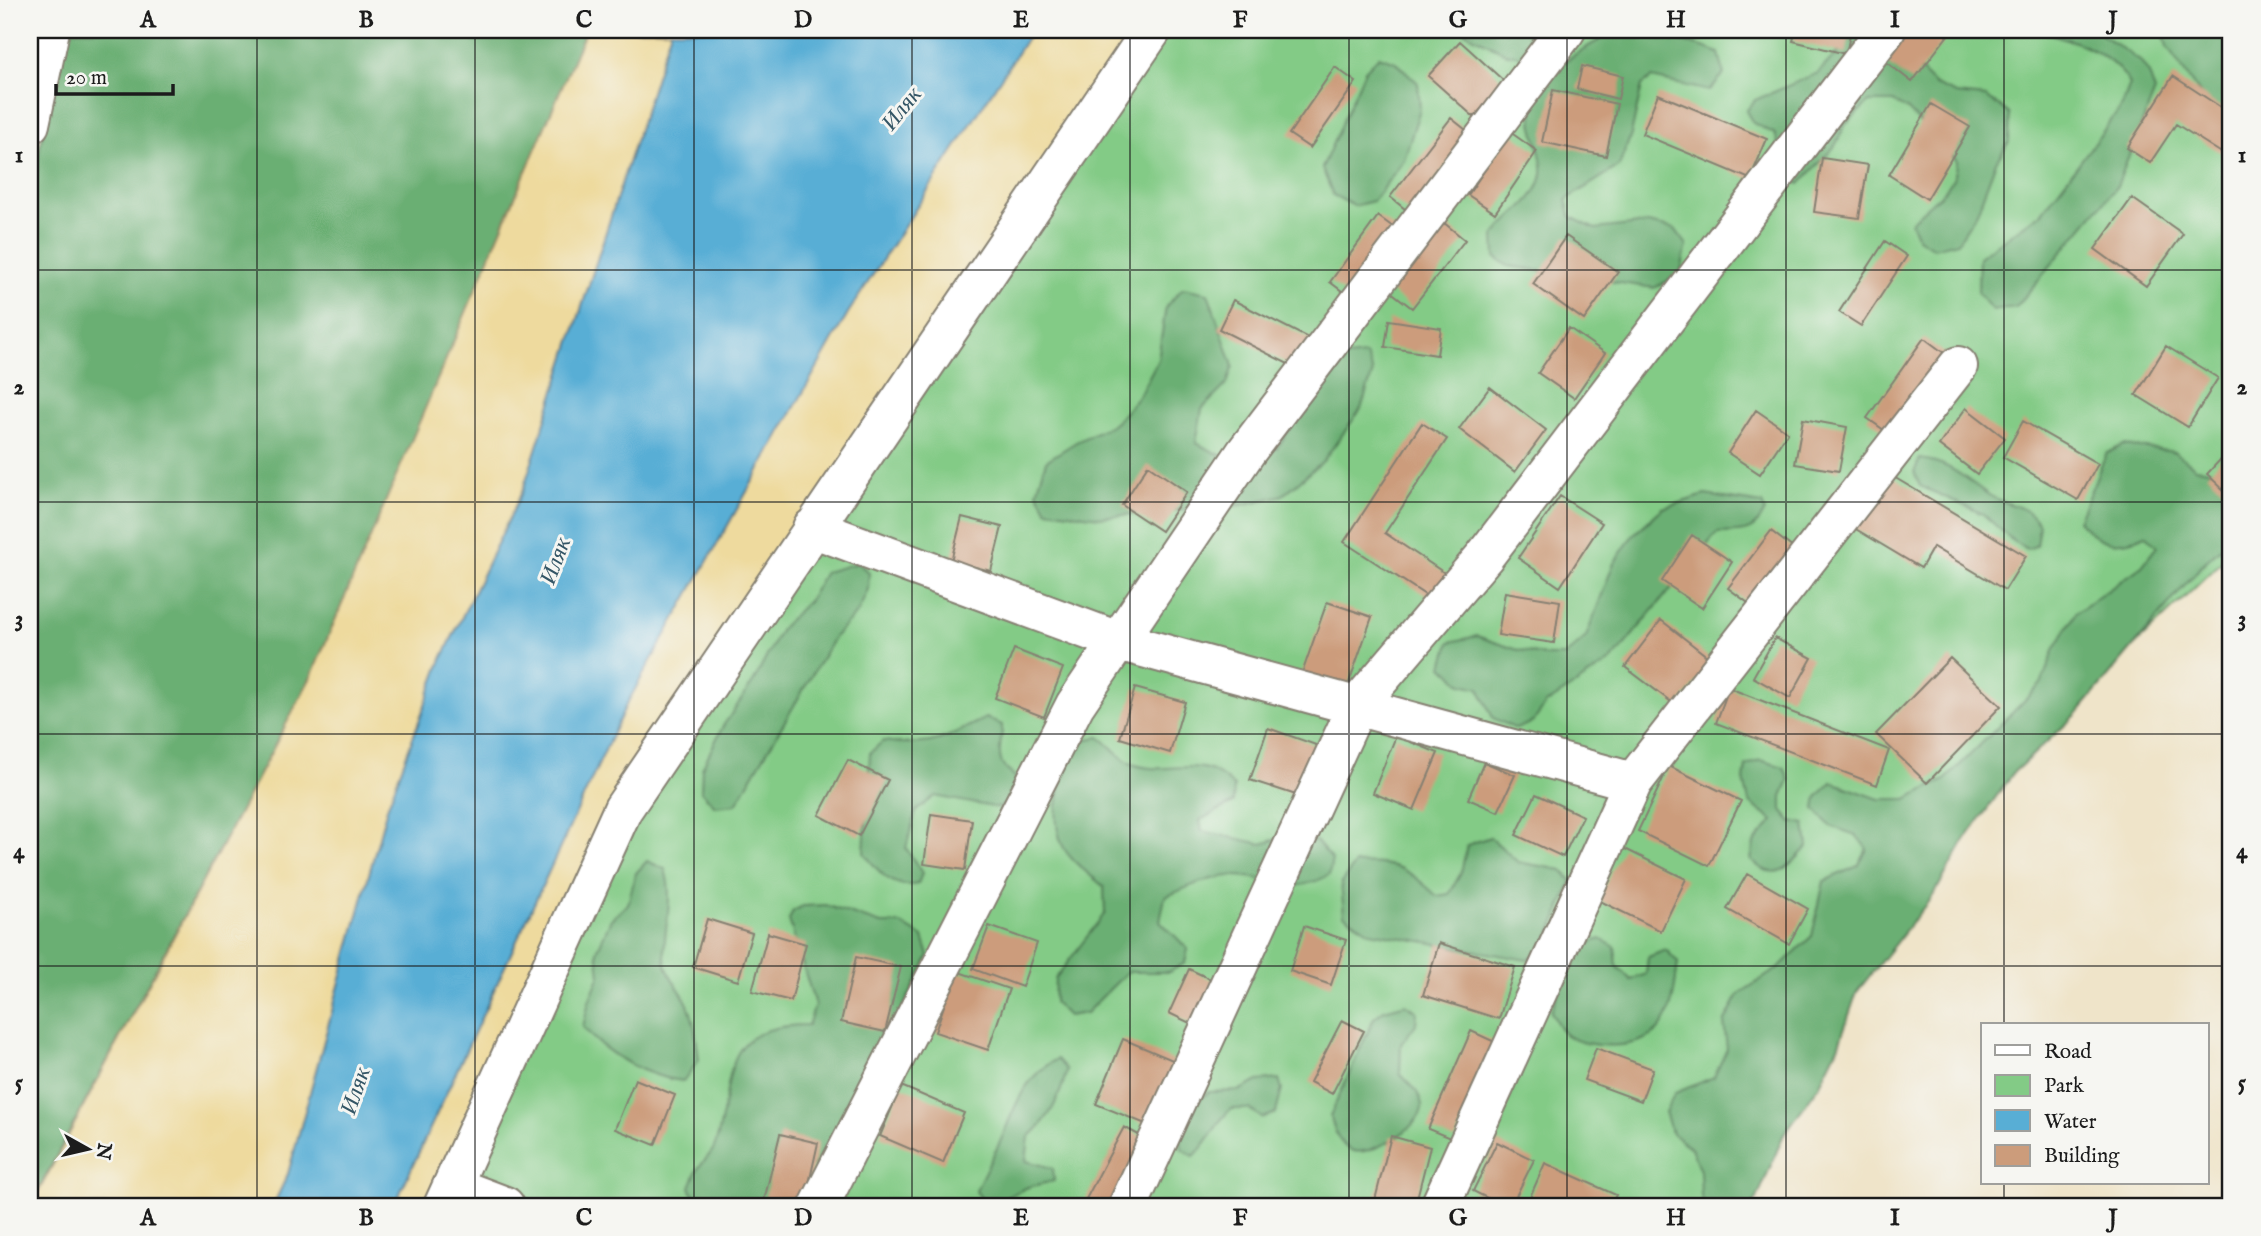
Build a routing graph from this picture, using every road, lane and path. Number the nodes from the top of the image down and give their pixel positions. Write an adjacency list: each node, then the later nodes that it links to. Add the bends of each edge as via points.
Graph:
1 (50, 30): 5 (street)
2 (1152, 30): 7 (street)
3 (1566, 30): 8 (street, via 1245,453)
4 (1886, 30): 9 (street, via 1484,557)
5 (30, 124)
6 (1958, 366): 10 (street)
7 (812, 528): 8 (street); 11 (street, via 623,809)
8 (1118, 641): 9 (street); 13 (street, via 1075,705)
9 (1357, 706): 10 (street); 14 (street)
10 (1633, 782): 15 (street)
11 (448, 1196): 12 (street)
12 (505, 1206)
13 (819, 1206)
14 (1128, 1206)
15 (1440, 1206)

